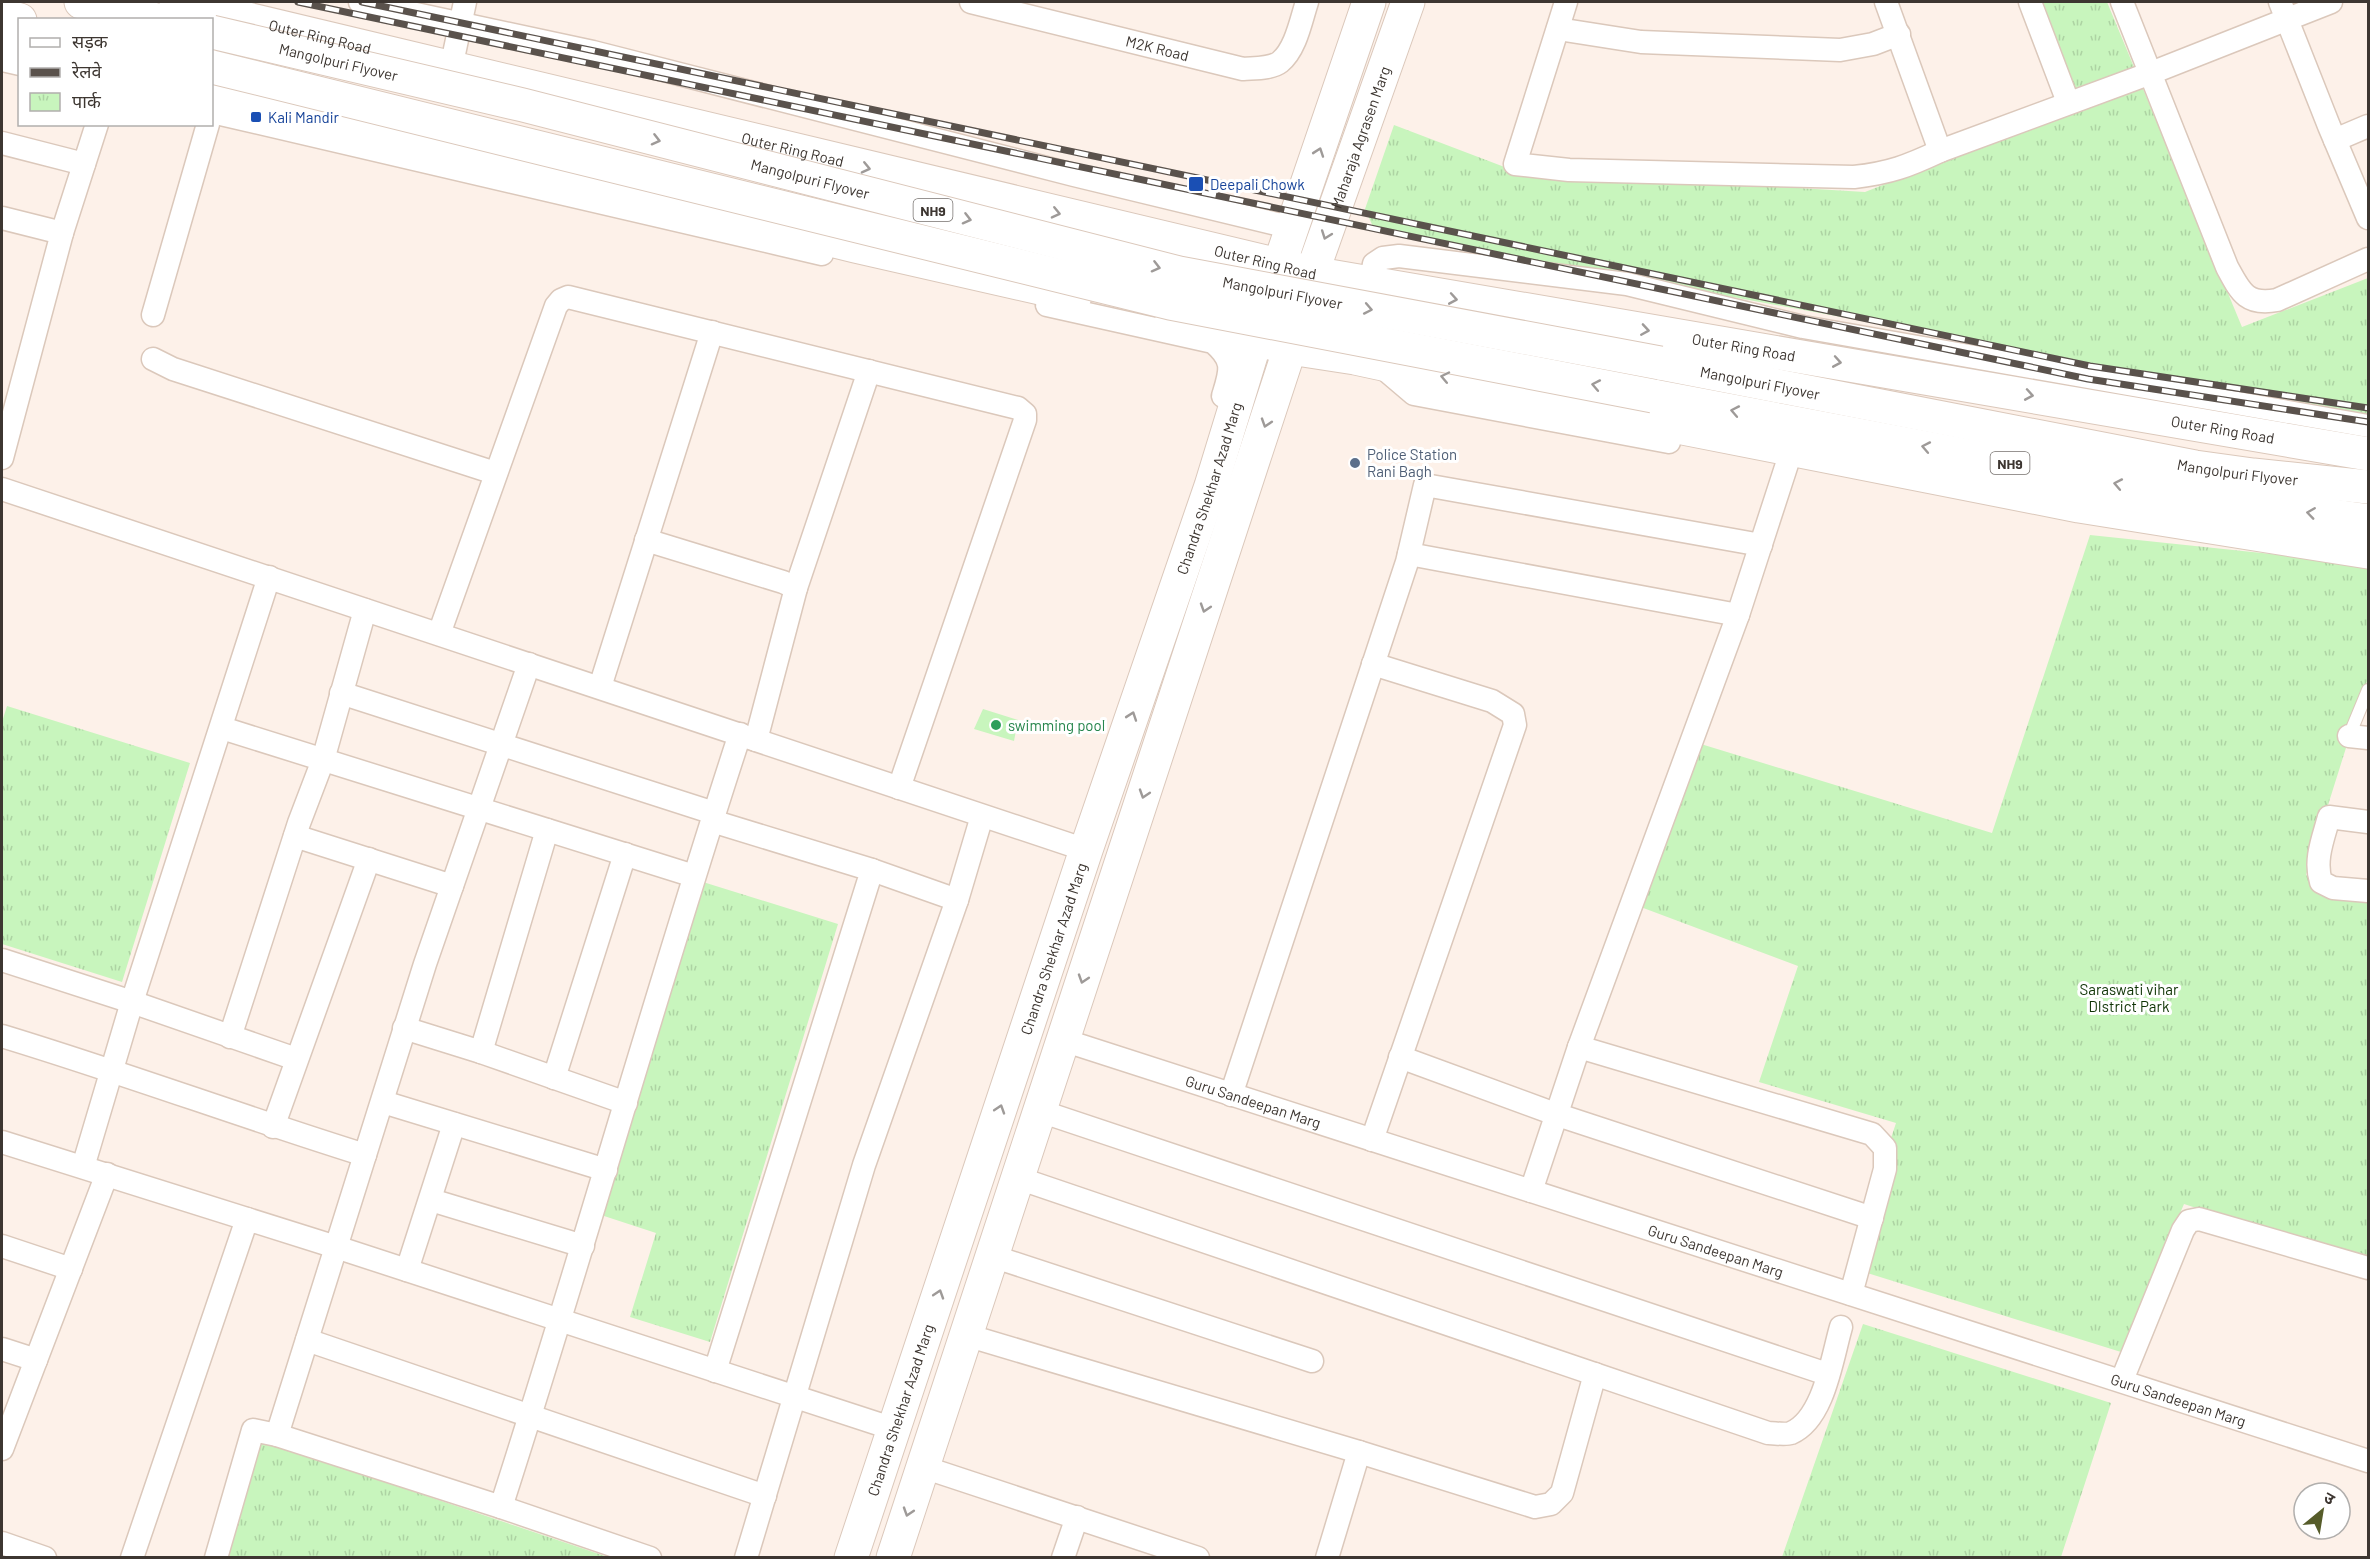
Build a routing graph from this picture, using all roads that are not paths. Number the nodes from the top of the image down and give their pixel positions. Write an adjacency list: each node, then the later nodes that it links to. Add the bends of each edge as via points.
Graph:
1 (81, 2): 17 (main road)
2 (176, 2): 29 (main road, Outer Ring Road)
3 (360, 2): 13 (street)
4 (971, 2): 5 (street, M2K Road, via 1243,69 1279,63 1292,46)
5 (1307, 2)
6 (1369, 2): 21 (main road)
7 (1408, 2): 25 (main road, Maharaja Agrasen Marg)
8 (1566, 2): 19 (street)
9 (1886, 2): 22 (street)
10 (2030, 2): 32 (street)
11 (2122, 2): 30 (street)
12 (2331, 2): 14 (street)
13 (383, 4): 15 (street)
14 (2284, 10): 30 (street); 37 (street)
15 (463, 12): 29 (street); 44 (street, via 593,52)
16 (2, 15): 18 (main road)
17 (149, 18)
18 (18, 19)
19 (1558, 29): 22 (street, via 1641,42 1840,50); 39 (street, via 1515,164 1569,170 1854,177 1886,174)
20 (213, 32): 67 (main road, Mangolpuri Flyover / NH9, one-way to 67, bridge, via 523,105 1179,273 2195,467)
21 (1358, 34): 25 (main road); 44 (main road, one-way to 21)
22 (1899, 34): 39 (street)
23 (2, 35): 24 (main road)
24 (18, 39)
25 (1392, 46): 49 (main road, Maharaja Agrasen Marg, one-way to 49)
26 (2, 60): 27 (street)
27 (18, 64)
28 (213, 67): 71 (main road, Mangolpuri Flyover / NH9, one-way to 28, bridge, via 2138,488 1170,303)
29 (451, 68): 41 (main road, Outer Ring Road, one-way to 41)
30 (2151, 73): 32 (street); 47 (street, via 2227,267 2249,298 2262,303 2277,300)
31 (213, 87): 46 (main road)
32 (2068, 102): 39 (street)
33 (213, 112): 70 (street, via 1213,342 1226,353 1231,370 1196,488)
34 (96, 126): 40 (street)
35 (207, 126): 52 (street)
36 (2368, 126): 37 (street)
37 (2335, 140): 43 (street)
38 (2, 143): 40 (street)
39 (1940, 151)
40 (84, 164): 45 (street)
41 (897, 175): 46 (main road); 48 (main road, Outer Ring Road, one-way to 48)
42 (2, 218): 45 (street)
43 (2368, 218)
44 (1293, 228): 48 (main road)
45 (62, 234): 60 (street)
46 (879, 251): 54 (main road)
47 (2368, 259)
48 (1279, 266): 49 (main road, Outer Ring Road)
49 (1312, 273): 50 (main road, Outer Ring Road)
50 (1370, 284): 51 (main road, Outer Ring Road, one-way to 51); 61 (street, via 1374,264 1399,256 1627,284 1803,327)
51 (1494, 306): 59 (main road, via 1507,324 1510,345 1506,361 1495,376); 62 (main road, Outer Ring Road, one-way to 62)
52 (153, 315)
53 (712, 332): 58 (street); 65 (street, via 568,297 561,300); 72 (street)
54 (1256, 339): 55 (main road); 66 (main road, Chandra Shekhar Azad Marg)
55 (1290, 348): 57 (main road); 69 (main road, one-way to 69)
56 (153, 359): 65 (street, via 173,369)
57 (1377, 363): 59 (main road, one-way to 57); 64 (street, via 1414,394)
58 (868, 371): 78 (street); 92 (street, via 1018,408 1025,414)
59 (1479, 385): 74 (main road, via 2079,507)
60 (10, 398): 63 (street)
61 (2368, 426)
62 (2368, 454)
63 (2, 458)
64 (1787, 464): 73 (street); 76 (street)
65 (495, 473): 81 (street)
66 (1213, 480): 69 (main road); 70 (main road, Chandra Shekhar Azad Marg)
67 (2368, 488)
68 (2, 489): 77 (street)
69 (1243, 493): 112 (main road, one-way to 112)
70 (1202, 513): 99 (main road, Chandra Shekhar Azad Marg, one-way to 70)
71 (2368, 521)
72 (646, 540): 78 (street); 84 (street)
73 (1761, 545): 75 (street, via 1425,485); 80 (street)
74 (2368, 552)
75 (1409, 554): 80 (street); 83 (street)
76 (2368, 563)
77 (269, 577): 79 (street); 87 (street)
78 (796, 588): 88 (street)
79 (365, 610): 81 (street); 86 (street)
80 (1738, 615): 113 (street)
81 (440, 634): 82 (street)
82 (529, 664): 84 (street); 90 (street)
83 (1373, 664): 115 (street, via 1491,701 1513,714 1515,725); 119 (street)
84 (600, 687): 88 (street)
85 (2368, 690): 89 (lane)
86 (341, 693): 90 (street); 91 (street)
87 (222, 728): 91 (street); 108 (street)
88 (748, 737): 92 (street); 95 (street)
89 (2359, 737)
90 (501, 744): 93 (street); 95 (street)
91 (322, 760): 93 (street); 98 (street)
92 (899, 788): 94 (street)
93 (478, 809): 97 (street); 104 (street)
94 (982, 816): 99 (street); 106 (street)
95 (713, 817): 102 (street); 103 (street)
96 (2368, 822): 105 (street, via 2329,817 2317,870 2321,882 2333,888)
97 (547, 830): 100 (street); 114 (street)
98 (295, 836): 101 (street); 111 (street)
99 (1086, 850): 159 (main road, Chandra Shekhar Azad Marg, one-way to 99)
100 (625, 854): 103 (street); 118 (street)
101 (369, 859): 104 (street); 116 (street)
102 (872, 870): 106 (street); 152 (street)
103 (694, 876): 121 (street)
104 (452, 886): 109 (street)
105 (2368, 891)
106 (957, 900): 156 (street, via 864,1166)
107 (2, 960): 108 (street)
108 (132, 1002): 111 (street); 117 (street)
109 (404, 1028): 114 (street); 120 (street)
110 (2, 1036): 117 (street)
111 (230, 1037): 116 (street)
112 (1063, 1040): 119 (street, Guru Sandeepan Marg); 122 (main road)
113 (1579, 1047): 123 (street); 135 (street, via 1872,1134 1885,1148 1885,1169)
114 (481, 1052): 118 (street)
115 (1400, 1057): 123 (street); 126 (street)
116 (296, 1059): 125 (street)
117 (112, 1070): 125 (street); 129 (street)
118 (554, 1078): 121 (street)
119 (1231, 1095): 126 (street, Guru Sandeepan Marg)
120 (383, 1102): 124 (street); 128 (street)
121 (626, 1103): 130 (street)
122 (1040, 1111): 132 (main road); 154 (street)
123 (1558, 1115): 133 (street); 135 (street)
124 (454, 1124): 130 (street); 134 (street)
125 (273, 1126): 128 (street)
126 (1372, 1140): 133 (street, Guru Sandeepan Marg)
127 (2, 1142): 129 (street)
128 (366, 1155): 139 (street)
129 (83, 1167): 131 (street)
130 (606, 1170): 138 (street)
131 (107, 1174): 136 (street); 142 (street)
132 (1018, 1178): 140 (main road); 153 (street)
133 (1531, 1191): 144 (street, Guru Sandeepan Marg)
134 (431, 1200): 138 (street); 143 (street)
135 (1872, 1218): 144 (street)
136 (247, 1219): 139 (street); 169 (street)
137 (2, 1246): 142 (street)
138 (583, 1246): 145 (street)
139 (336, 1247): 143 (street); 148 (street)
140 (992, 1256): 147 (main road); 151 (street)
141 (2368, 1268): 155 (street, via 2199,1219 2189,1221)
142 (71, 1269): 150 (street)
143 (407, 1270): 145 (street)
144 (1851, 1294): 155 (street, Guru Sandeepan Marg)
145 (561, 1321): 152 (street); 157 (street)
146 (1841, 1327): 154 (street)
147 (966, 1335): 161 (street); 162 (main road)
148 (307, 1340): 157 (street); 158 (street)
149 (2, 1349): 150 (street)
150 (36, 1360): 160 (street)
151 (1312, 1361)
152 (714, 1371): 156 (street)
153 (1595, 1374): 154 (street, via 1768,1433 1789,1434 1805,1424 1817,1407); 161 (street, via 1562,1493 1551,1504 1534,1507)
154 (1827, 1374)
155 (2122, 1380): 163 (street, Guru Sandeepan Marg)
156 (795, 1396): 159 (street); 164 (street)
157 (530, 1417): 164 (street); 165 (street)
158 (277, 1435): 165 (street); 170 (street, via 253,1430)
159 (890, 1441): 162 (main road); 173 (main road, Chandra Shekhar Azad Marg)
160 (2, 1449)
161 (1359, 1452): 177 (street)
162 (927, 1455): 166 (street); 174 (main road, one-way to 174)
163 (2368, 1461)
164 (765, 1496): 172 (street)
165 (501, 1506): 171 (street)
166 (1077, 1517): 175 (street); 176 (street)
167 (2, 1543): 168 (street)
168 (45, 1557)
169 (132, 1557)
170 (216, 1557)
171 (650, 1557)
172 (746, 1557)
173 (851, 1557)
174 (893, 1557)
175 (1063, 1557)
176 (1198, 1557)
177 (1327, 1557)

